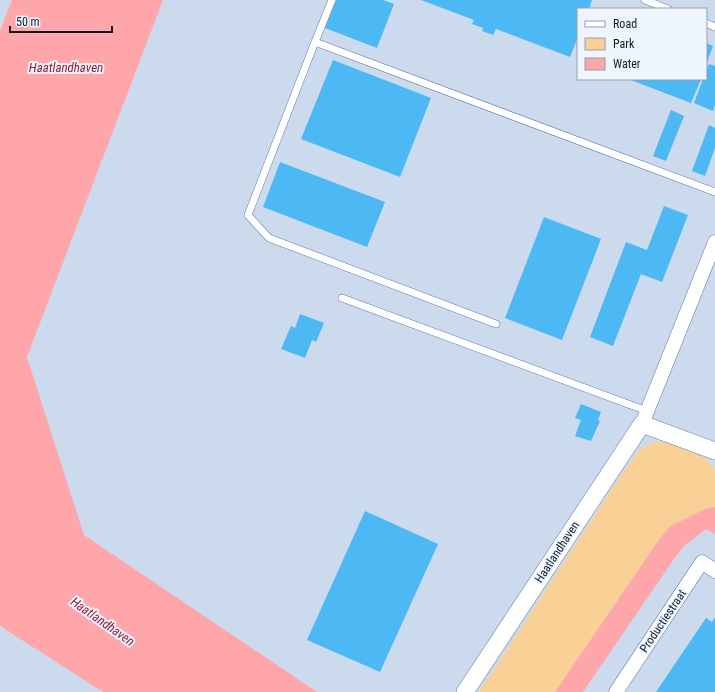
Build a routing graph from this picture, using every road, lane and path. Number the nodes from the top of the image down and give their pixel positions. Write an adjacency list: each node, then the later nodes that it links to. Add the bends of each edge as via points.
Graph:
1 (332, 0): 4 (lane)
2 (645, 0): 3 (lane)
3 (665, 8)
4 (315, 42): 5 (lane); 8 (lane, via 248,215 269,238)
5 (715, 192)
6 (715, 242): 9 (street, Haatlandhaven)
7 (342, 298): 9 (lane)
8 (496, 324)
9 (644, 417): 10 (street); 12 (street, Haatlandhaven)
10 (715, 451)
11 (715, 571): 13 (street, Productiestraat, via 702,562)
12 (465, 692)
13 (616, 692)

